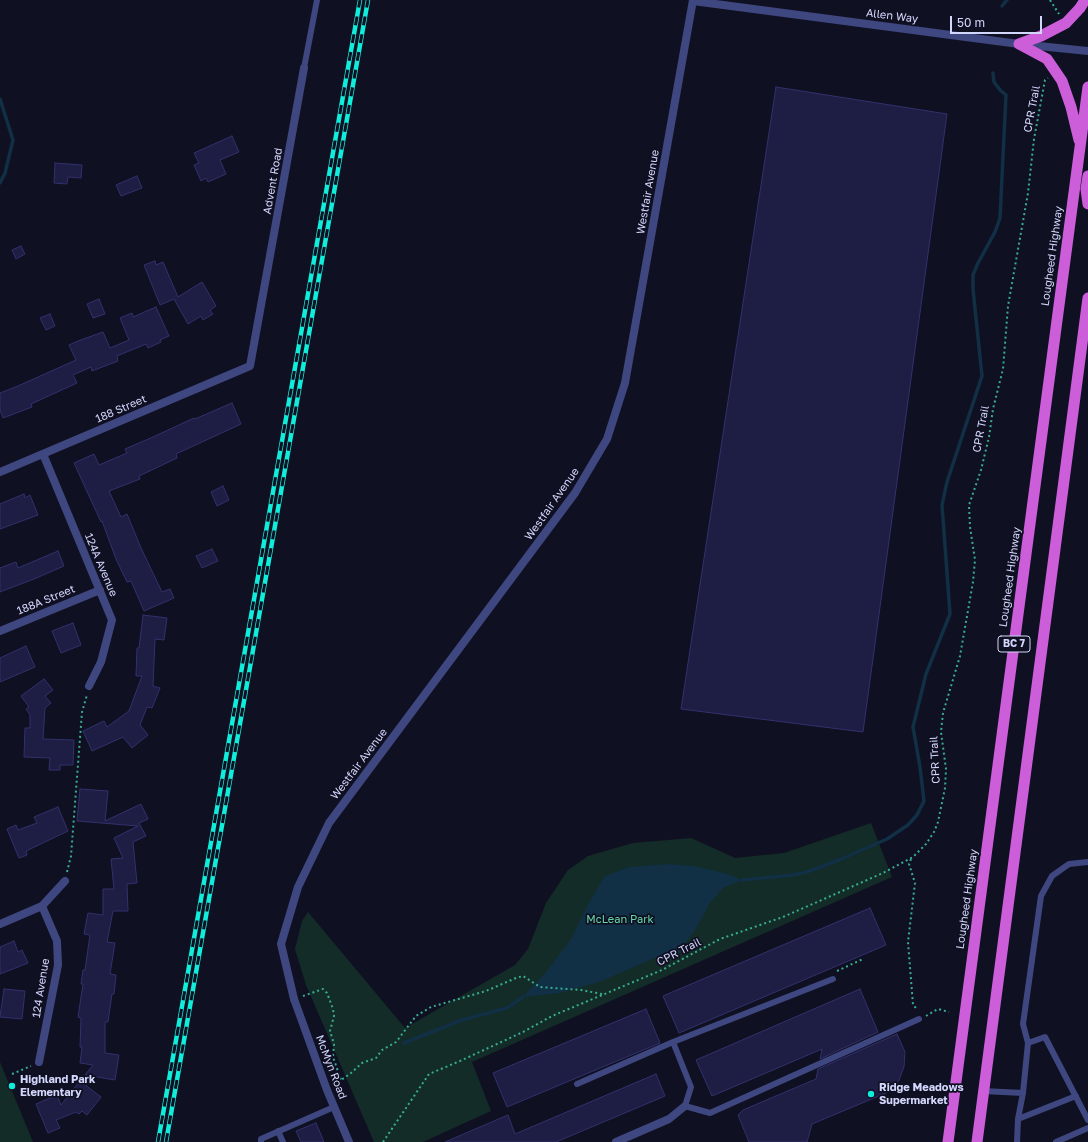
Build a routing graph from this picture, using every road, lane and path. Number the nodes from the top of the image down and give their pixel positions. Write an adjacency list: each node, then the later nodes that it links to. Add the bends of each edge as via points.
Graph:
1 (317, 0): 8 (lane, Advent Road)
2 (693, 0): 6 (street, Allen Way); 29 (street, Westfair Avenue, via 625,383 607,439 576,493 329,823 298,887 281,944)
3 (1050, 0): 5 (path)
4 (1085, 0): 6 (highway, via 1066,23)
5 (1060, 16)
6 (1019, 44): 7 (street, Allen Way); 11 (highway, via 1047,59 1062,81)
7 (1088, 51)
8 (304, 68): 15 (street, Advent Road)
9 (1049, 77): 21 (path, CPR Trail, via 1045,80 1034,139 1028,193 1008,306 1003,369 981,470 969,505 975,560 974,582 960,656 947,696 941,732 946,769 942,806 934,832)
10 (1088, 88): 11 (highway, Lougheed Highway / BC 7)
11 (1080, 146): 55 (highway, Lougheed Highway / BC 7)
12 (1088, 176): 13 (highway)
13 (1088, 204)
14 (1088, 298): 40 (highway, BC 7)
15 (250, 366): 16 (street, 188 Street)
16 (43, 454): 17 (street, 188 Street); 18 (street, 124A Avenue)
17 (0, 472)
18 (100, 590): 19 (street, 188A Street); 20 (street, 124A Avenue, via 112,620 101,662)
19 (0, 630)
20 (89, 686): 23 (path, via 82,712 71,856)
21 (911, 858): 28 (path, CPR Trail, via 784,917 720,939 662,970); 30 (path, via 909,864 915,883 908,942 913,1005)
22 (1088, 862): 34 (lane, via 1069,864 1052,876 1041,896 1023,1024)
23 (65, 881): 24 (street)
24 (42, 906): 25 (street); 35 (street, 124 Avenue, via 57,942 58,965)
25 (0, 924)
26 (863, 959): 27 (path, via 833,973)
27 (833, 980): 33 (lane)
28 (602, 995): 37 (path, via 580,990 540,987 523,976 516,978 486,991 431,1007 416,1016 396,1042 382,1050 376,1058 362,1063); 53 (path, CPR Trail, via 429,1074)
29 (294, 999): 37 (path, via 323,989 327,993 334,1016 330,1031 334,1044 333,1057); 39 (street, McMyn Road)
30 (920, 1011)
31 (949, 1012): 32 (path, via 938,1010)
32 (919, 1019): 43 (lane, via 710,1113)
33 (673, 1042): 38 (lane); 43 (lane, via 691,1087)
34 (1028, 1043): 41 (lane); 42 (lane, via 1045,1037)
35 (39, 1062): 36 (path)
36 (12, 1074)
37 (341, 1080): 39 (path)
38 (577, 1084)
39 (327, 1090): 44 (street, McMyn Road)
40 (983, 1091): 41 (lane); 56 (highway, BC 7)
41 (1023, 1093): 45 (lane)
42 (1076, 1096): 45 (lane); 46 (lane)
43 (685, 1106): 49 (street, via 669,1119)
44 (334, 1107): 48 (lane); 52 (street, McMyn Road)
45 (1018, 1119): 57 (lane)
46 (1088, 1120)
47 (1088, 1128): 58 (lane)
48 (278, 1131): 50 (lane, via 261,1139); 51 (lane)
49 (626, 1140): 54 (street)
50 (260, 1142)
51 (283, 1142)
52 (349, 1142)
53 (383, 1142)
54 (616, 1142)
55 (948, 1142)
56 (977, 1142)
57 (1017, 1142)
58 (1056, 1142)

